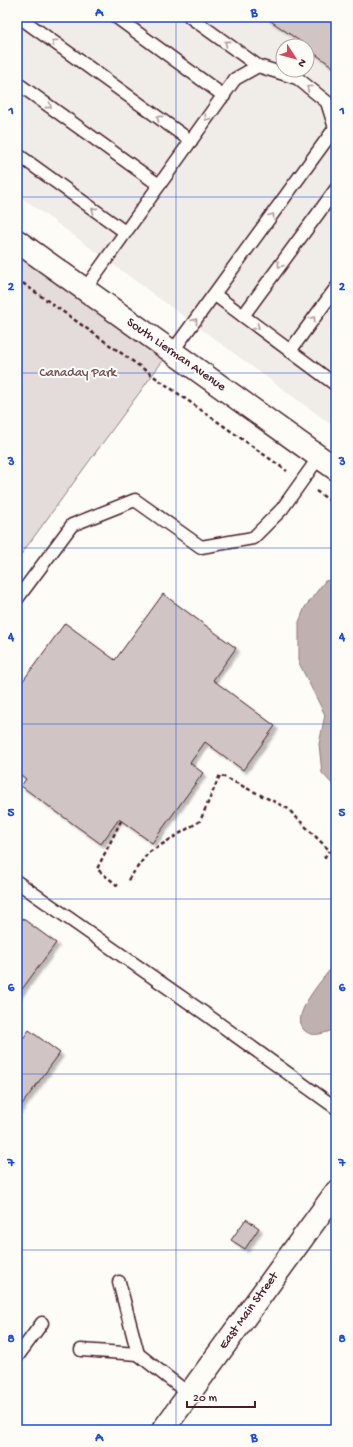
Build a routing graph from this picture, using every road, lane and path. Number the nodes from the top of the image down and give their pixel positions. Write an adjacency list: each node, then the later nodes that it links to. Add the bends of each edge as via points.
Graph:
1 (19, 17): 8 (lane, one-way to 1)
2 (116, 17): 6 (lane)
3 (190, 17): 4 (lane, one-way to 3)
4 (258, 66): 6 (lane, via 235,79); 7 (lane, one-way to 4, via 327,102 297,78)
5 (17, 83): 10 (lane, one-way to 10)
6 (224, 96): 8 (lane, one-way to 8)
7 (335, 129): 17 (lane, one-way to 7)
8 (191, 141): 10 (lane)
9 (17, 154): 12 (lane, one-way to 9)
10 (159, 185): 12 (lane)
11 (336, 188): 18 (lane, one-way to 18)
12 (126, 232): 16 (lane)
13 (17, 241): 16 (street, South Lierman Avenue)
14 (17, 279): 23 (path)
15 (336, 288): 19 (lane, one-way to 15)
16 (84, 289): 20 (street, South Lierman Avenue)
17 (215, 295): 18 (lane); 20 (lane, one-way to 17)
18 (243, 316): 19 (lane, one-way to 19)
19 (290, 351): 21 (lane)
20 (172, 352): 22 (street, South Lierman Avenue)
21 (335, 382)
22 (328, 463): 26 (lane, via 253,538 201,547 135,500 72,525)
23 (287, 471)
24 (319, 493): 25 (path)
25 (336, 505)
26 (17, 598)
27 (121, 820): 33 (path, via 97,869)
28 (329, 851): 29 (path); 30 (path); 31 (path, via 287,808 220,775 200,821 148,853)
29 (336, 857)
30 (324, 858)
31 (128, 880)
32 (17, 882): 34 (lane)
33 (118, 886)
34 (336, 1108)
35 (336, 1192): 41 (street, East Main Street)
36 (119, 1282): 39 (lane)
37 (42, 1323): 40 (lane)
38 (81, 1350): 39 (lane)
39 (138, 1354): 41 (lane)
40 (17, 1357)
41 (189, 1394): 42 (street, East Main Street)
42 (163, 1430)

